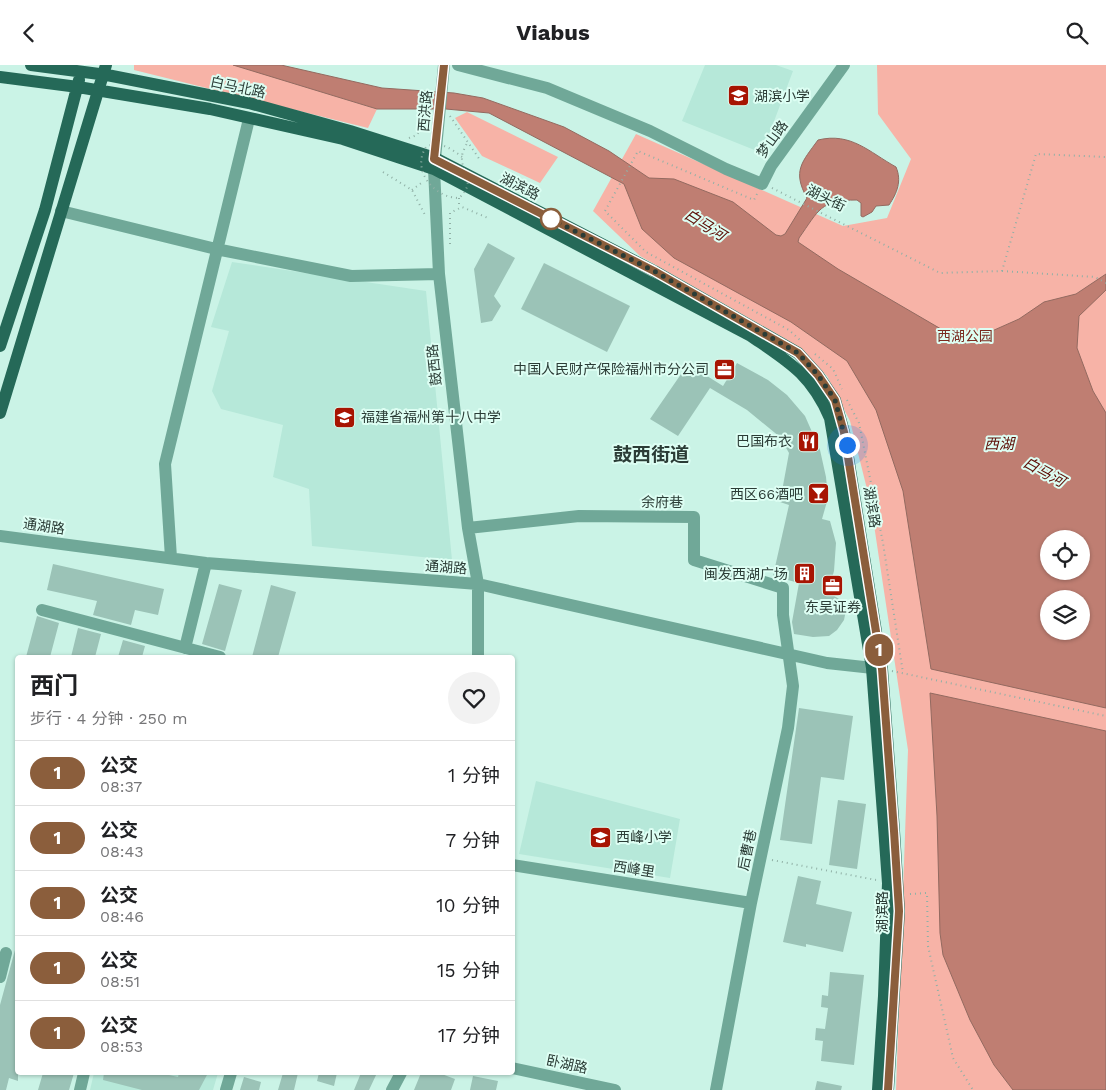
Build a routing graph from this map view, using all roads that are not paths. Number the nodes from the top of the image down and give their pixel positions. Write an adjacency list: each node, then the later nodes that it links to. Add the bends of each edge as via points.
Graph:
1 (31, 65): 5 (main road, 白马北路)
2 (444, 65): 11 (street, 西洪路, via 439,130)
3 (458, 65): 4 (street, 梦山路, via 547,88 650,131 762,184 771,166)
4 (844, 65)
5 (83, 68): 6 (main road, 白马北路); 8 (main road)
6 (105, 70): 9 (main road); 11 (main road, 白马北路, via 248,103 350,131)
7 (0, 77): 8 (main road)
8 (78, 87): 9 (main road); 15 (main road, via 45,211)
9 (100, 91): 10 (main road); 12 (main road)
10 (250, 119): 11 (main road, via 343,139); 13 (street)
11 (431, 169): 14 (street, 鼓西路); 28 (main road, 湖滨路, via 654,271 798,353 818,375 835,400 844,432)
12 (61, 211): 13 (street); 16 (main road)
13 (216, 249): 14 (street, via 351,276); 19 (street, via 165,464)
14 (439, 274): 17 (street, 鼓西路)
15 (0, 346)
16 (0, 413)
17 (468, 528): 21 (street, 鼓西路); 23 (street, 余府巷, via 579,516 694,517 694,560 784,589)
18 (0, 536): 19 (street, 通湖路)
19 (171, 558): 20 (street, 通湖路)
20 (206, 563): 21 (street, 通湖路); 24 (street)
21 (478, 585): 25 (street, 通湖路); 27 (street, 鼓西路)
22 (42, 610): 24 (street)
23 (783, 615): 25 (street, 后曹巷)
24 (185, 648): 26 (street)
25 (788, 653): 28 (street, 通湖路, via 826,663); 30 (street, 后曹巷, via 793,686 788,728)
26 (212, 655)
27 (478, 655)
28 (877, 669): 42 (main road, 湖滨路, via 888,883); 43 (main road, 湖滨路, via 899,911)
29 (515, 865): 30 (street, 西峰里)
30 (750, 903): 41 (street, 后曹巷)
31 (8, 953): 32 (street)
32 (0, 977)
33 (515, 1068): 40 (street, 卧湖路)
34 (84, 1075): 37 (street)
35 (230, 1075): 38 (street)
36 (399, 1075): 39 (street)
37 (80, 1090)
38 (226, 1090)
39 (392, 1090)
40 (615, 1090)
41 (716, 1090)
42 (878, 1090)
43 (888, 1090)

